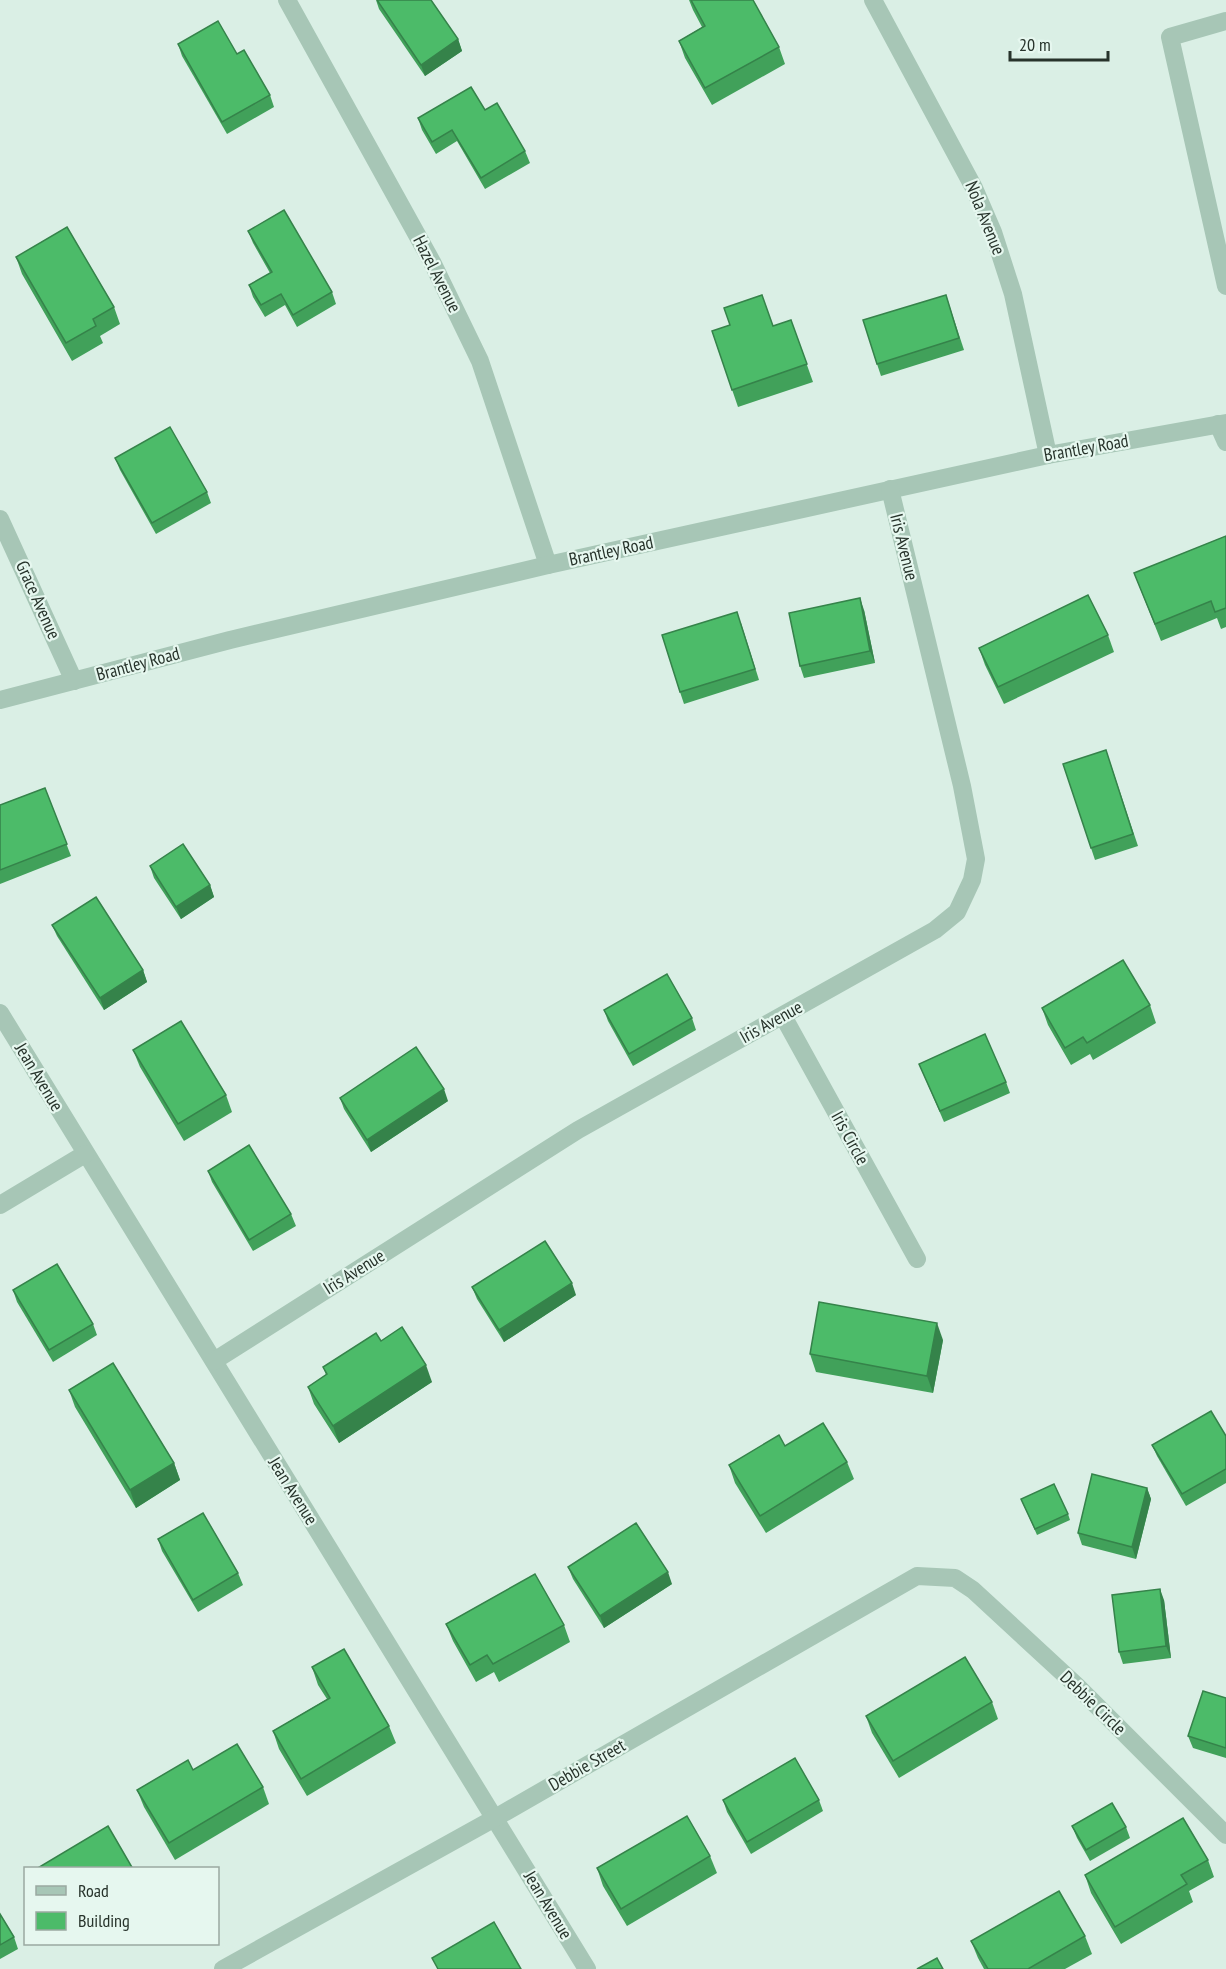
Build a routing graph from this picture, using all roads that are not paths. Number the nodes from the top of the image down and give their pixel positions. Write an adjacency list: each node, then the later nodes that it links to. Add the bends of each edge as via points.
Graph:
1 (287, 0): 10 (street, Hazel Avenue, via 432,262 480,361)
2 (873, 0): 7 (street, Nola Avenue, via 974,188 993,232 1013,294)
3 (1226, 21): 4 (street, via 1170,37)
4 (1226, 286)
5 (1222, 424): 6 (street); 7 (street, Brantley Road)
6 (1226, 442)
7 (1048, 455): 8 (street, Brantley Road)
8 (890, 489): 10 (street, Brantley Road); 14 (street, Iris Avenue, via 962,786 976,859 972,880 957,912 935,930)
9 (0, 519): 11 (street, Grace Avenue)
10 (548, 565): 11 (street, Brantley Road)
11 (74, 681): 12 (street, Brantley Road)
12 (0, 700)
13 (0, 1013): 15 (street, Jean Avenue)
14 (783, 1016): 17 (street, Iris Circle); 18 (street, Iris Avenue, via 578,1130)
15 (85, 1154): 16 (street); 18 (street, Jean Avenue)
16 (0, 1205)
17 (917, 1259)
18 (214, 1361): 20 (street, Jean Avenue)
19 (955, 1578): 20 (street, Debbie Street, via 917,1576); 21 (street, Debbie Circle, via 1077,1686)
20 (495, 1818): 22 (street, Debbie Street); 23 (street, Jean Avenue)
21 (1226, 1836)
22 (223, 1969)
23 (587, 1969)

